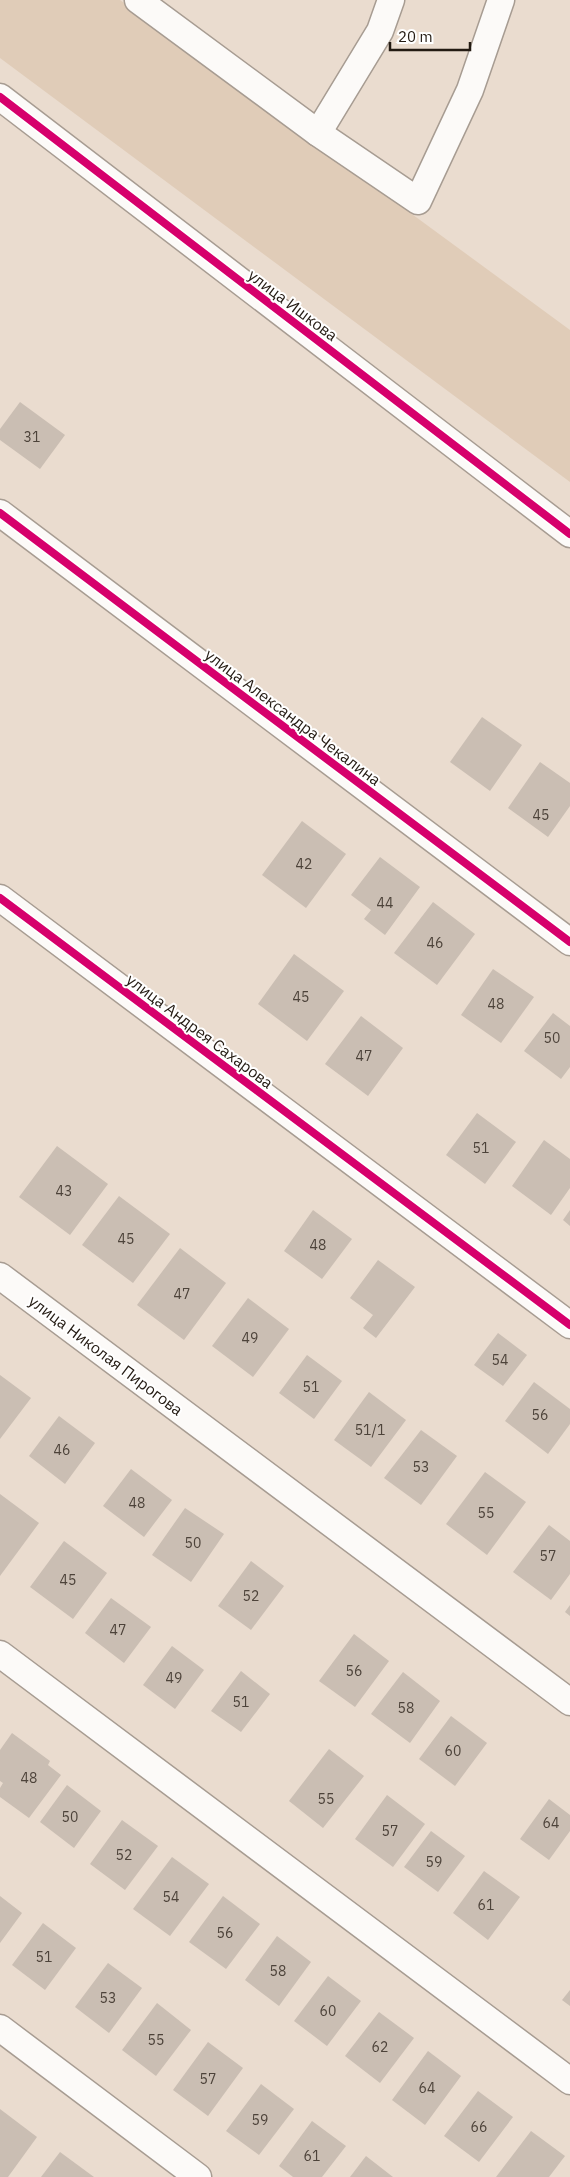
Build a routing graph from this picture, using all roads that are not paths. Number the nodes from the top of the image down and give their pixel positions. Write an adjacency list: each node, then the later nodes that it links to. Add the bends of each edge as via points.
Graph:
1 (138, 0): 5 (street)
2 (391, 0): 5 (street, via 380,31)
3 (501, 0): 5 (street, via 470,90 418,201)
4 (0, 97): 7 (street, улица Ишкова)
5 (318, 134)
6 (0, 513): 9 (street, улица Александра Чекалина)
7 (570, 534)
8 (0, 898): 11 (street, улица Андрея Сахарова)
9 (570, 942)
10 (0, 1276): 13 (street, улица Николая Пирогова)
11 (570, 1324)
12 (0, 1654): 15 (street)
13 (570, 1702)
14 (0, 2028): 16 (street)
15 (570, 2081)
16 (198, 2177)

